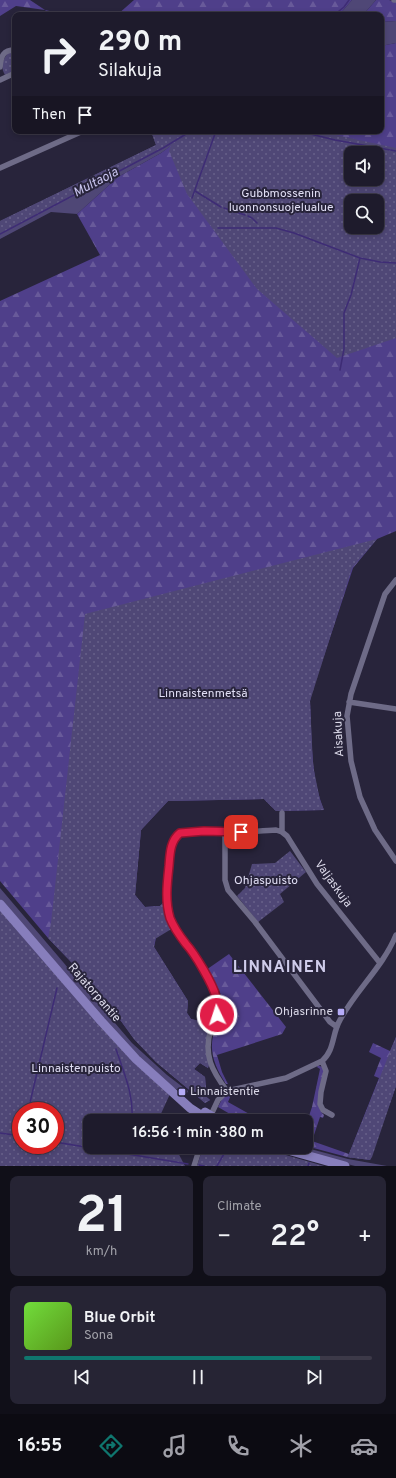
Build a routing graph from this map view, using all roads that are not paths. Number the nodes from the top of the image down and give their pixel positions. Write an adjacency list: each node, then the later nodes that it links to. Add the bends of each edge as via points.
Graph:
1 (12, 51): 2 (street, via 3,54)
2 (0, 67)
3 (12, 74): 4 (street)
4 (0, 80)
5 (75, 134): 6 (street)
6 (0, 168)
7 (396, 580): 8 (street, Aisakuja, via 385,594)
8 (348, 702): 9 (street); 13 (street, Aisakuja, via 351,761 358,792 371,823)
9 (396, 709)
10 (282, 813): 11 (street)
11 (282, 832): 12 (street, via 276,830); 16 (street, Valjaskuja, via 318,884)
12 (225, 833): 17 (street, via 225,880 228,890 330,1022); 19 (street, via 186,832 176,836 171,849 167,899 174,927 197,960 216,996 217,1015 208,1052 213,1072)
13 (396, 862)
14 (0, 904): 20 (main road, Rajatorpantie, via 124,1047 174,1094)
15 (396, 935): 16 (street)
16 (380, 963): 17 (street)
17 (337, 1027): 18 (street, via 330,1050)
18 (322, 1061): 19 (street, via 286,1078); 22 (street, via 326,1071 320,1104 323,1110)
19 (226, 1091): 21 (street, via 218,1100)
20 (202, 1114)
21 (212, 1114)
22 (332, 1115)
23 (198, 1154): 25 (street)
24 (302, 1154): 26 (main road)
25 (194, 1166)
26 (345, 1166)

